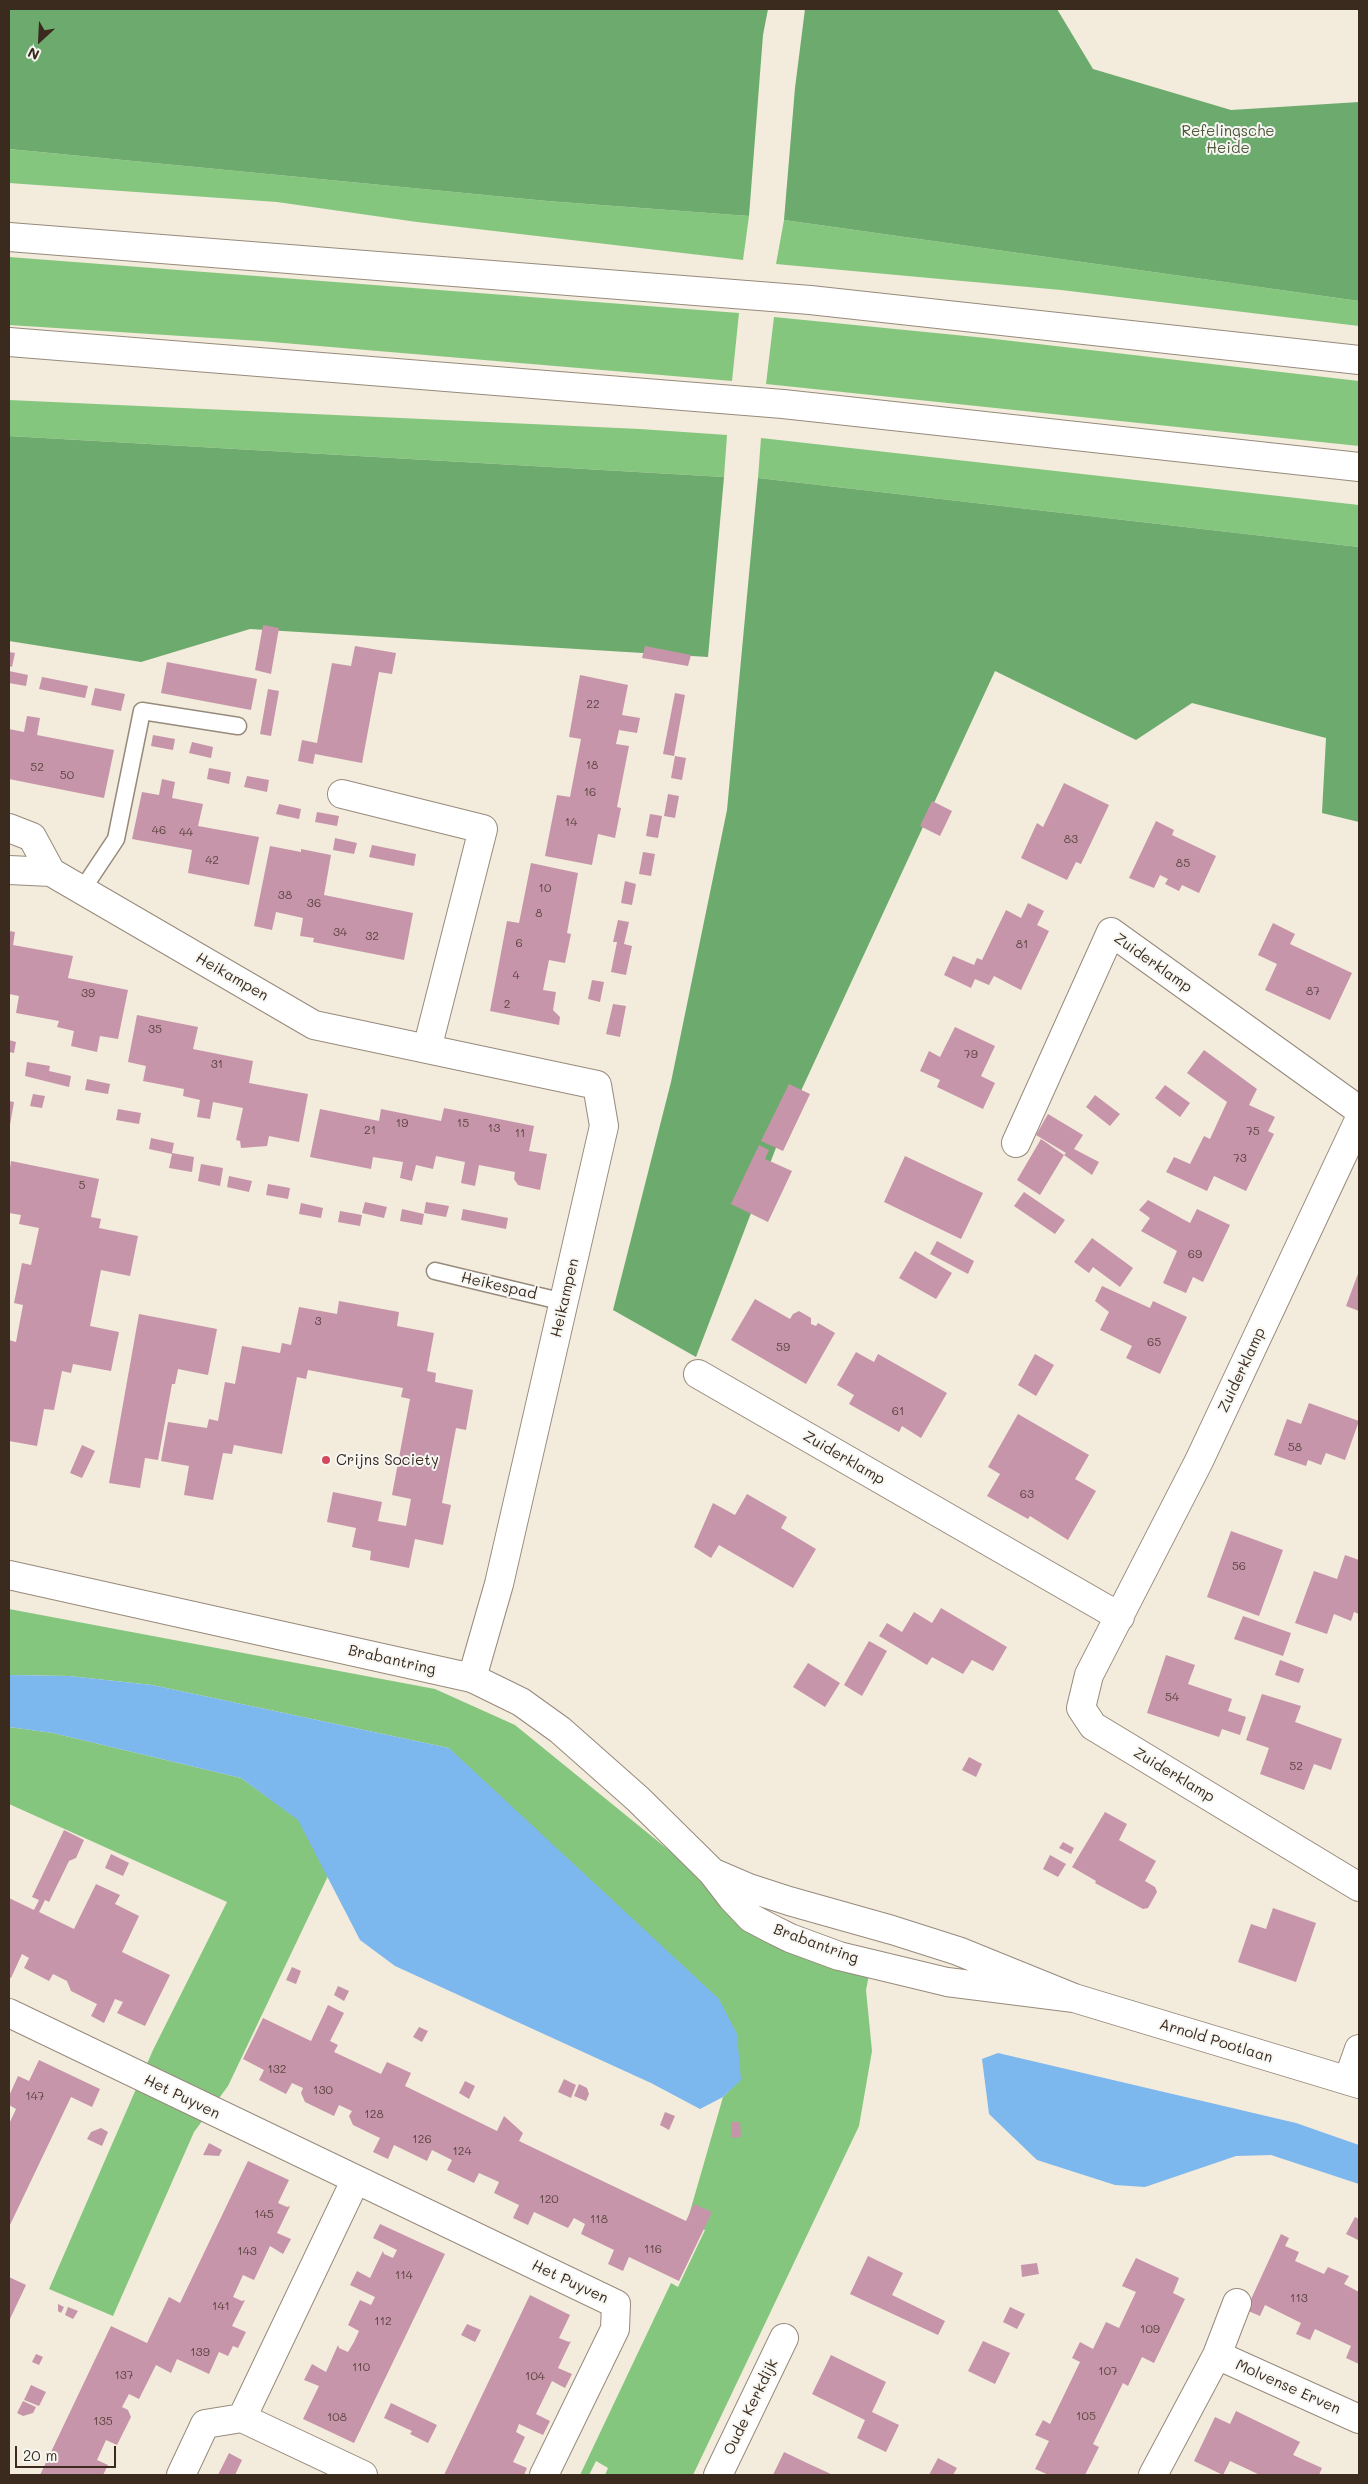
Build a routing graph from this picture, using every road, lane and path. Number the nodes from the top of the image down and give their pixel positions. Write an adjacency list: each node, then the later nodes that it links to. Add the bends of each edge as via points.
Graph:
1 (9, 237): 3 (main road, via 810,300)
2 (9, 342): 4 (main road, via 783,404)
3 (1359, 360)
4 (1359, 467)
5 (238, 726): 10 (lane, via 142,711 116,839)
6 (342, 794): 11 (main road, via 483,829)
7 (9, 828): 9 (main road, via 32,837)
8 (9, 870): 9 (main road, Heikampen)
9 (50, 872): 10 (main road, Heikampen)
10 (82, 890): 11 (main road, Heikampen, via 314,1025)
11 (427, 1049): 16 (main road, Heikampen, via 597,1085 604,1126)
12 (1359, 1110): 14 (main road, Zuiderklamp, via 1111,932)
13 (1359, 1120): 19 (main road, Zuiderklamp, via 1199,1461)
14 (1016, 1143)
15 (435, 1271): 16 (lane, Heikespad)
16 (564, 1302): 20 (main road, Heikampen, via 499,1584)
17 (698, 1374): 19 (main road, Zuiderklamp)
18 (9, 1575): 20 (main road, Brabantring)
19 (1120, 1617): 22 (main road, Zuiderklamp, via 1089,1675 1081,1708 1092,1726)
20 (472, 1678): 21 (main road, Brabantring, via 521,1702 560,1730 638,1799)
21 (712, 1872): 23 (main road, Brabantring, via 789,1901); 24 (main road, Brabantring, via 752,1918 770,1928 839,1956)
22 (1359, 1887)
23 (892, 1930): 25 (main road, Arnold Pootlaan, via 958,1951)
24 (882, 1966): 25 (main road, Arnold Pootlaan, via 948,1982)
25 (1074, 1998): 28 (main road, Arnold Pootlaan)
26 (9, 2013): 29 (main road, Het Puyven)
27 (1359, 2049): 28 (main road)
28 (1354, 2082)
29 (355, 2181): 33 (main road); 37 (main road, Het Puyven, via 616,2304 615,2329)
30 (1237, 2304): 32 (main road, Molvense Erven)
31 (784, 2338): 38 (main road, Oude Kerkdijk)
32 (1217, 2355): 34 (main road, Molvense Erven); 39 (main road, Molvense Erven)
33 (242, 2418): 35 (main road, via 205,2424); 36 (main road)
34 (1359, 2420)
35 (181, 2475)
36 (363, 2475)
37 (544, 2475)
38 (718, 2475)
39 (1153, 2475)

